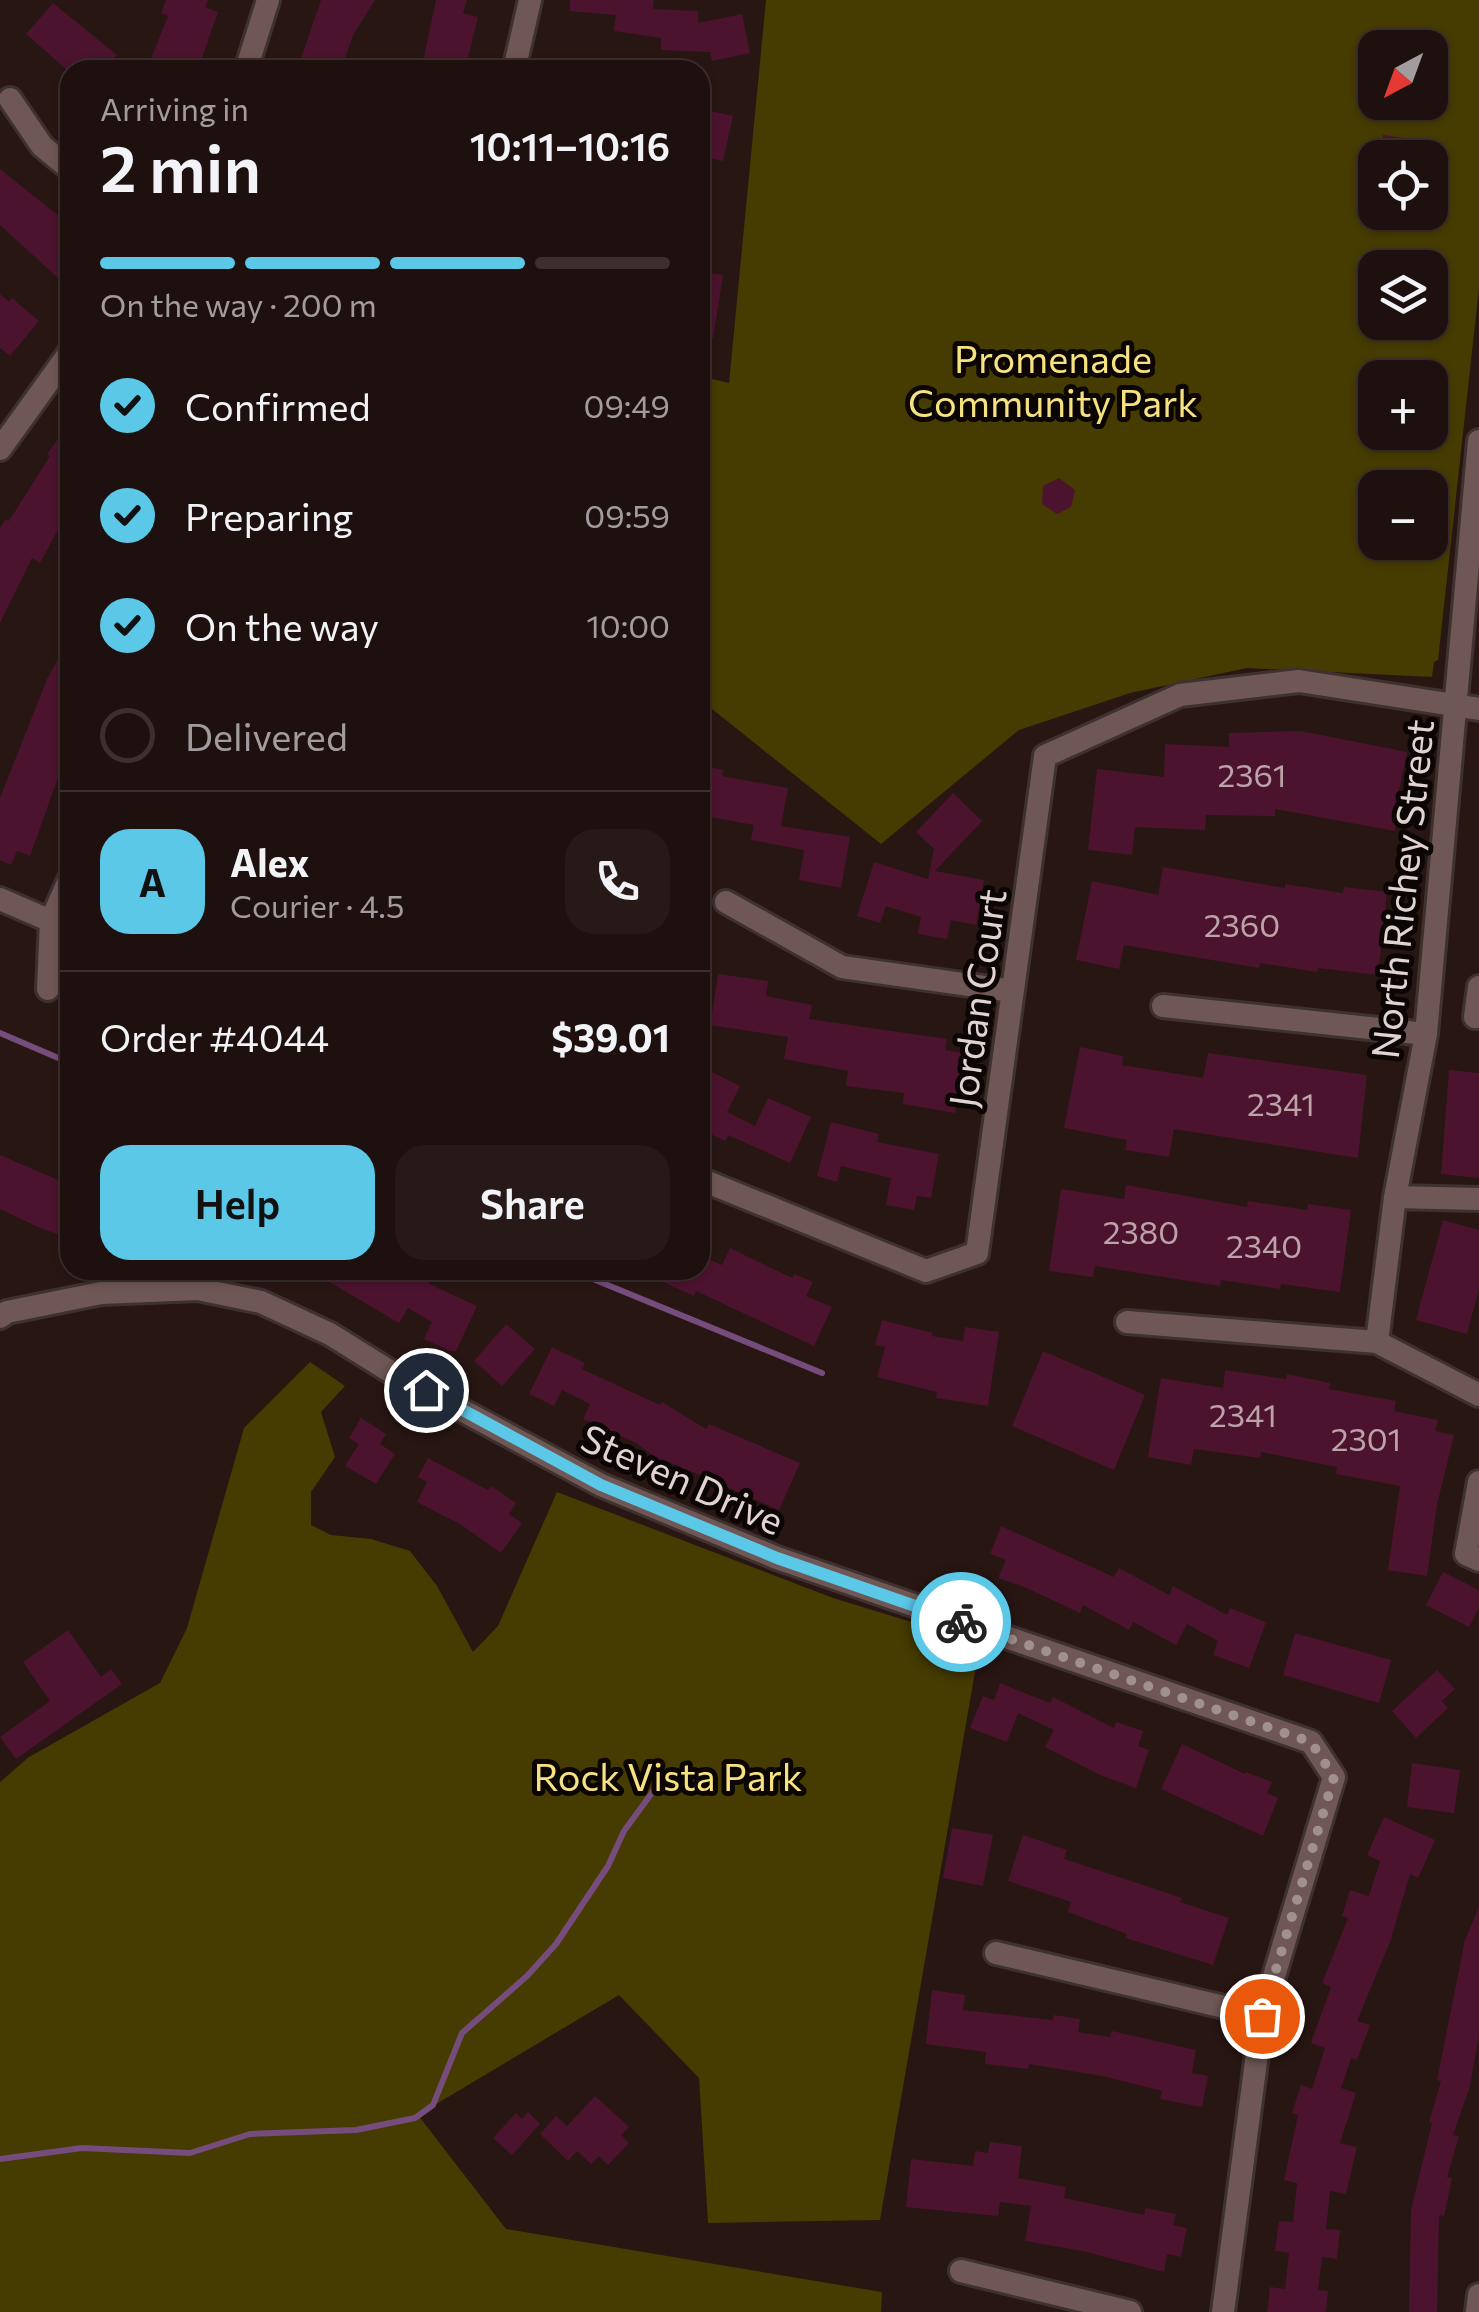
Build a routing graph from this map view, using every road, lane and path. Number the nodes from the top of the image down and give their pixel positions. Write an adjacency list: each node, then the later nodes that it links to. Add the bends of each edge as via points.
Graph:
1 (268, 0): 3 (street)
2 (530, 0): 4 (street)
3 (249, 60)
4 (516, 60)
5 (10, 98): 6 (street, via 42,146)
6 (60, 160)
7 (60, 362): 8 (street)
8 (8, 417): 10 (street)
9 (1479, 441): 11 (street, North Richey Street)
10 (0, 449)
11 (1454, 704): 12 (street); 19 (street, Jordan Court, via 1299,681 1180,695 1044,756); 22 (street, North Richey Street)
12 (1479, 709)
13 (0, 900): 16 (street)
14 (60, 902): 16 (street)
15 (726, 902): 19 (street, via 842,967)
16 (52, 921): 18 (street)
17 (1479, 986): 21 (street)
18 (48, 988)
19 (1012, 991): 23 (street, Jordan Court, via 975,1254 926,1271)
20 (1164, 1006): 22 (street)
21 (1477, 1017)
22 (1426, 1034): 24 (street, North Richey Street)
23 (710, 1182)
24 (1395, 1197): 25 (street); 28 (street, North Richey Street)
25 (1479, 1200)
26 (2, 1308): 33 (street, Steven Drive, via 198,1288 261,1302 601,1485 777,1558 1311,1742 1334,1777)
27 (1127, 1322): 28 (street)
28 (1378, 1342): 29 (street)
29 (1479, 1395)
30 (1479, 1482): 31 (street, via 1466,1554)
31 (1479, 1560)
32 (996, 1953): 33 (street)
33 (1262, 2016): 37 (street)
34 (961, 2271): 36 (street)
35 (1479, 2295): 38 (street)
36 (1130, 2312)
37 (1222, 2312)
38 (1477, 2312)

